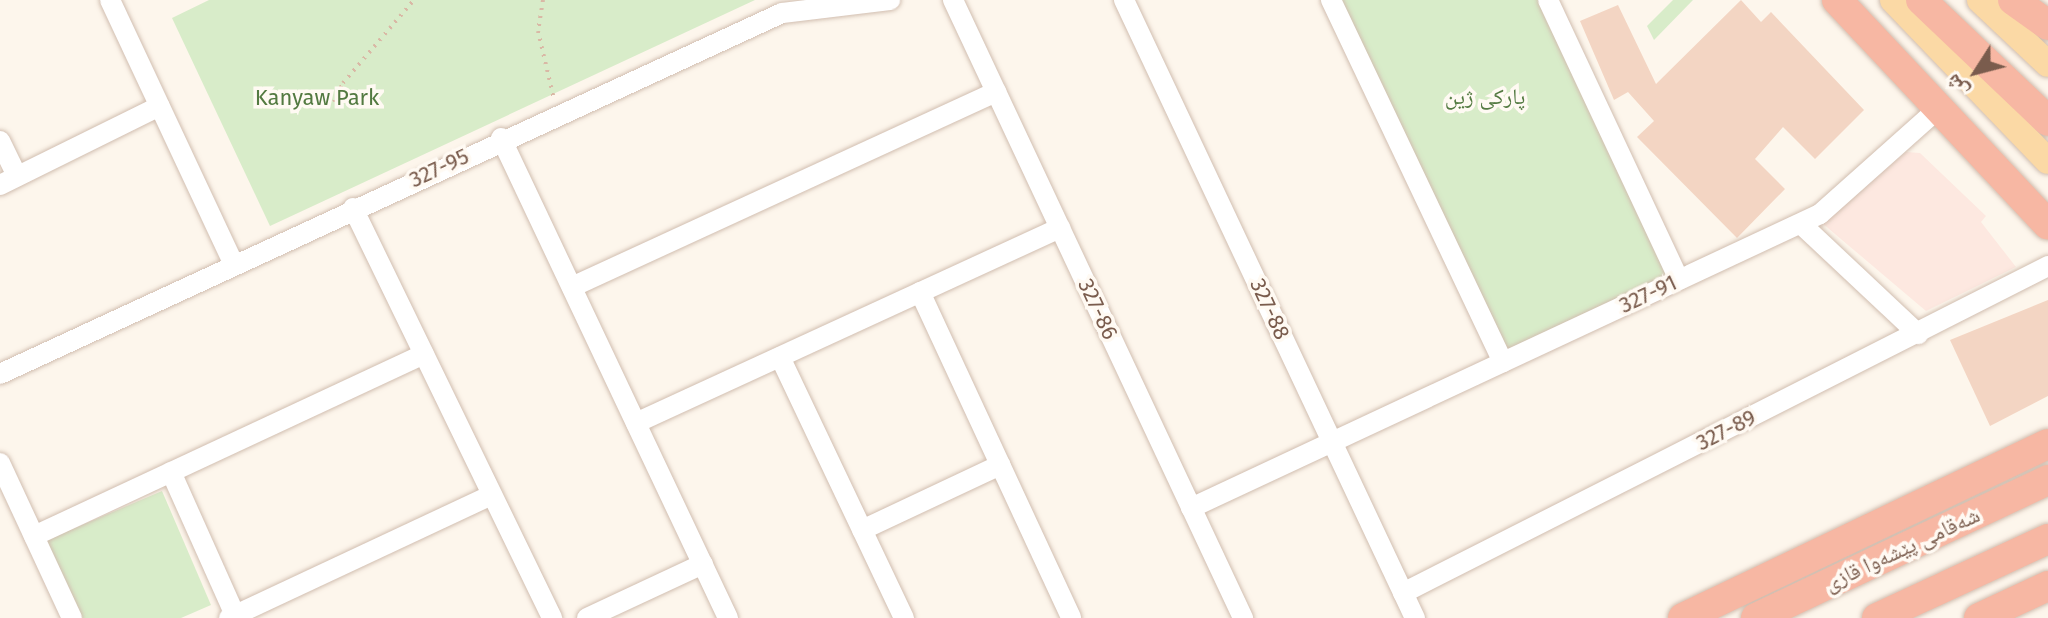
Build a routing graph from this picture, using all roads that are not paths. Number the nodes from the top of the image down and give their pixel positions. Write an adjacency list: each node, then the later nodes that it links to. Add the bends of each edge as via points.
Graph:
1 (890, 0): 18 (street, 327-95, via 782,13)
2 (953, 0): 14 (street, 327-86)
3 (1124, 0): 37 (street, 327-88)
4 (1331, 0): 34 (street)
5 (1548, 0): 28 (street)
6 (1837, 0): 16 (highway)
7 (1893, 0): 20 (main road)
8 (1921, 0): 17 (highway)
9 (1980, 0): 13 (main road)
10 (2013, 0): 12 (highway)
11 (112, 1): 15 (street)
12 (2048, 25)
13 (2048, 64)
14 (996, 92): 25 (street, 327-86); 29 (street)
15 (160, 106): 21 (street); 26 (street)
16 (1939, 108): 23 (street, 327-91, via 1820,214); 24 (highway)
17 (2048, 121)
18 (501, 138): 22 (street, 327-95); 29 (street)
19 (0, 141): 21 (street)
20 (2048, 161)
21 (9, 181)
22 (353, 208): 26 (street, 327-95); 32 (street)
23 (1801, 224): 28 (street, 327-91); 31 (street)
24 (2048, 225)
25 (1060, 228): 30 (street); 44 (street, 327-86)
26 (233, 263): 35 (street, 327-95)
27 (2048, 266): 31 (street, 327-89)
28 (1679, 280): 34 (street, 327-91)
29 (572, 287): 36 (street)
30 (920, 292): 33 (street); 40 (street)
31 (1918, 334): 50 (street, 327-89)
32 (424, 354): 41 (street); 43 (street)
33 (780, 357): 36 (street); 45 (street)
34 (1503, 362): 37 (street, 327-91)
35 (0, 374)
36 (636, 423): 48 (street)
37 (1332, 442): 44 (street, 327-91); 50 (street, 327-88)
38 (2045, 444): 60 (highway)
39 (0, 463): 46 (street)
40 (1000, 465): 45 (street); 57 (street)
41 (171, 472): 46 (street); 51 (street)
42 (2048, 480): 61 (highway, شەقامی پێشەوا قازی)
43 (492, 495): 51 (street); 53 (street)
44 (1191, 508): 58 (street, 327-86)
45 (862, 530): 56 (street)
46 (34, 536): 52 (street)
47 (2048, 539): 62 (highway)
48 (703, 564): 54 (street); 55 (street)
49 (2048, 586): 63 (highway)
50 (1403, 593): 59 (street, 327-88)
51 (232, 616)
52 (72, 618)
53 (552, 618)
54 (587, 618)
55 (728, 618)
56 (904, 618)
57 (1071, 618)
58 (1243, 618)
59 (1415, 618)
60 (1683, 618)
61 (1756, 618)
62 (1877, 618)
63 (1979, 618)

